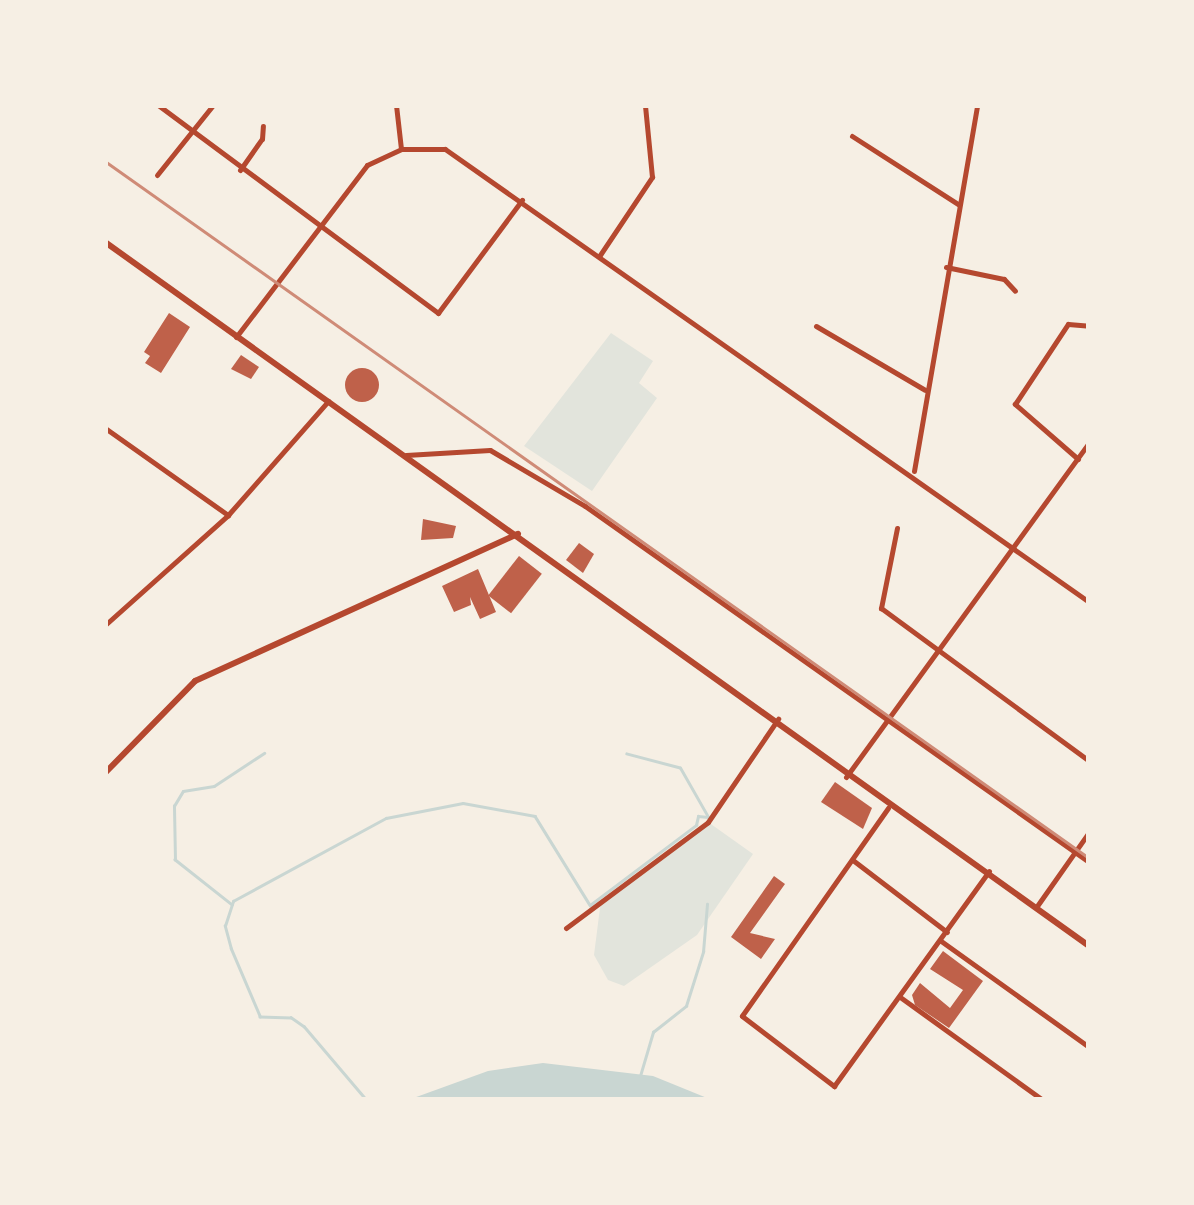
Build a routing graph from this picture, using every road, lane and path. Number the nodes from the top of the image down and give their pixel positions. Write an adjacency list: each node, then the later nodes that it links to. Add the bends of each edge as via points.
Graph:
1 (158, 105): 7 (street)
2 (213, 105): 7 (street)
3 (396, 105): 9 (street)
4 (645, 105): 16 (street, via 652,177)
5 (977, 105): 13 (street)
6 (263, 126): 10 (street, via 262,139)
7 (191, 136): 10 (street); 11 (street)
8 (852, 136): 13 (street)
9 (402, 150): 12 (street, via 445,149); 14 (street, via 356,175)
10 (240, 170): 14 (street)
11 (157, 175)
12 (522, 200): 14 (street, via 438,313); 16 (street)
13 (958, 204): 17 (street)
14 (320, 228): 21 (street)
15 (105, 242): 21 (main road)
16 (600, 255): 28 (street)
17 (946, 267): 18 (street, via 1004,279); 22 (street)
18 (1015, 291)
19 (816, 326): 22 (street)
20 (1089, 326): 27 (street, via 1068,324 1015,404)
21 (236, 337): 23 (main road)
22 (925, 390): 28 (street)
23 (328, 401): 26 (main road); 29 (street)
24 (105, 428): 29 (street)
25 (1089, 444): 27 (street)
26 (403, 455): 31 (main road); 37 (street, via 490,450 585,506)
27 (1078, 459): 32 (street)
28 (914, 473): 32 (street)
29 (228, 515): 34 (street)
30 (898, 528): 35 (street, via 881,608)
31 (518, 534): 36 (main road); 39 (main road, via 195,681)
32 (1017, 548): 33 (street); 35 (street)
33 (1089, 602)
34 (105, 625)
35 (939, 651): 37 (street); 38 (street)
36 (778, 719): 40 (main road); 48 (street, via 708,822)
37 (888, 724): 40 (street); 43 (street)
38 (1089, 761)
39 (105, 772)
40 (846, 778): 41 (main road)
41 (888, 808): 44 (street); 46 (main road)
42 (1088, 836): 43 (street)
43 (1075, 852): 45 (street); 47 (street)
44 (853, 861): 49 (street); 52 (street, via 742,1016 834,1086)
45 (1089, 862)
46 (989, 871): 47 (main road); 49 (street)
47 (1037, 906): 51 (main road)
48 (566, 928)
49 (946, 932): 50 (street)
50 (940, 941): 52 (street); 53 (street)
51 (1089, 946)
52 (900, 997): 54 (street)
53 (1089, 1047)
54 (1042, 1100)

